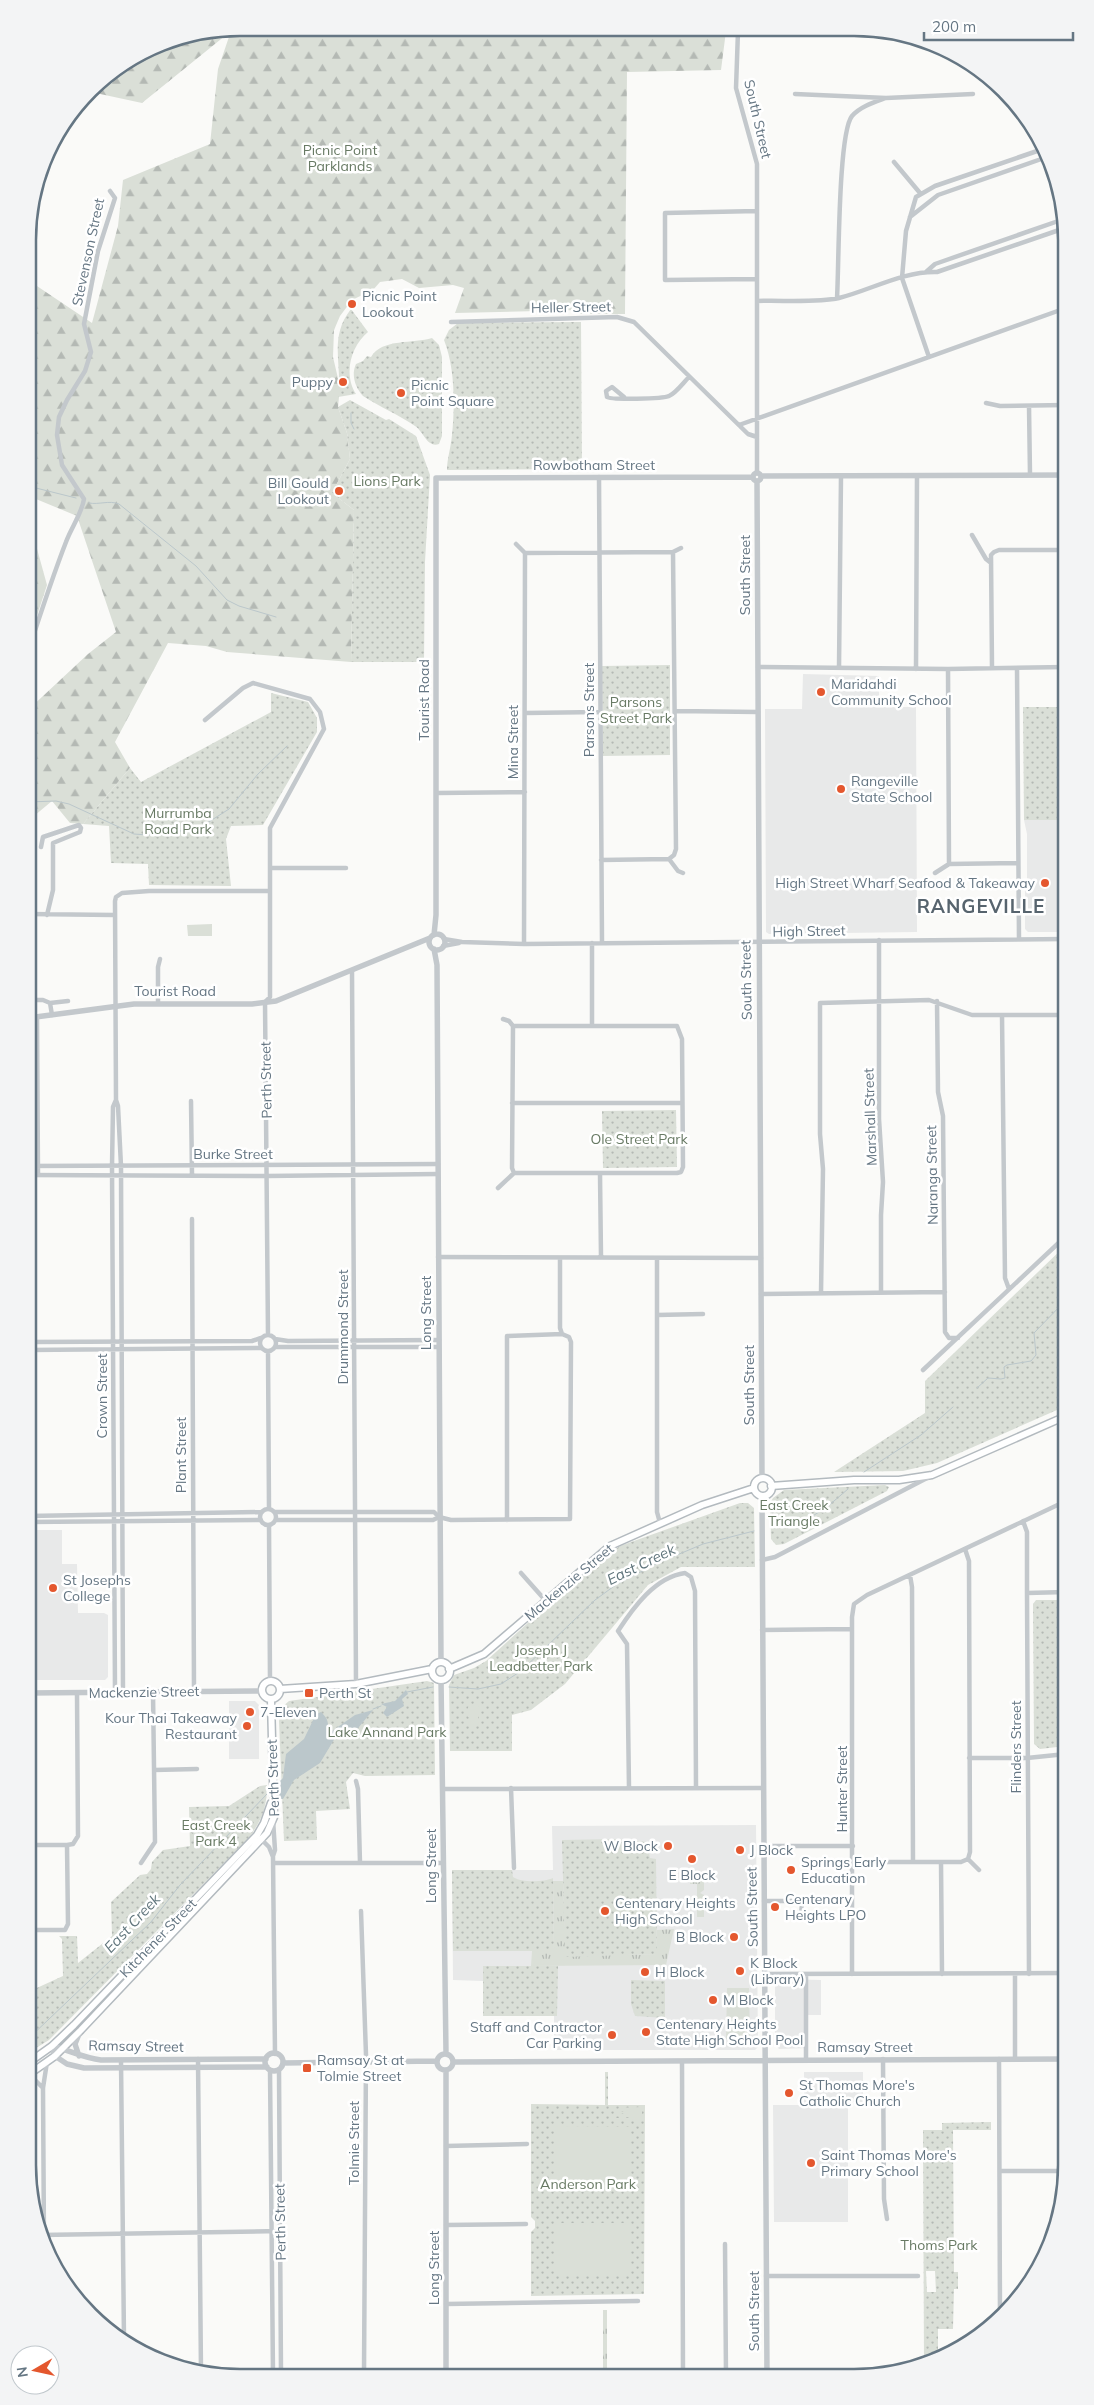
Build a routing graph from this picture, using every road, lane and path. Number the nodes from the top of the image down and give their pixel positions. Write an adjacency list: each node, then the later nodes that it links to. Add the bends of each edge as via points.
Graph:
1 (738, 36): 10 (street, South Street, via 735,70 739,102 757,164)
2 (795, 94): 4 (street)
3 (973, 94): 4 (street)
4 (886, 98): 17 (street, via 852,116 843,142)
5 (1037, 151): 9 (street)
6 (1041, 160): 11 (street, via 938,195)
7 (894, 162): 9 (street)
8 (110, 191): 45 (street, Stevenson Street, via 115,198 98,251 84,324 91,352 85,371 60,417 57,435 62,465 84,499 83,506 56,567)
9 (920, 193): 11 (street, via 912,203)
10 (757, 211): 16 (street, South Street); 16 (street, via 666,213 665,280)
11 (909, 218): 15 (street)
12 (1057, 223): 14 (street, via 935,264)
13 (1057, 231): 14 (street, via 937,272)
14 (926, 272): 15 (street)
15 (902, 278): 17 (street); 21 (street)
16 (757, 279): 18 (street, South Street)
17 (838, 298): 18 (street)
18 (757, 302): 27 (street, South Street)
19 (1058, 311): 21 (street)
20 (451, 322): 22 (street, Heller Street, via 579,317 626,319 634,322)
21 (929, 357): 27 (street)
22 (689, 377): 23 (street, via 672,395 664,398); 28 (street, Heller Street)
23 (624, 398)
24 (986, 404): 26 (street)
25 (1058, 405): 26 (street)
26 (1029, 406): 33 (street)
27 (757, 419): 28 (street); 29 (street, South Street)
28 (739, 425): 29 (street, Heller Street)
29 (757, 437): 35 (street, South Street)
30 (1058, 475): 33 (street, Rowbotham Street)
31 (841, 476): 32 (street, Rowbotham Street); 35 (street, Rowbotham Street); 48 (street)
32 (916, 476): 33 (street, Rowbotham Street); 51 (street)
33 (1030, 476)
34 (599, 477): 35 (street, Rowbotham Street); 36 (street, Rowbotham Street); 41 (street, Parsons Street)
35 (757, 477): 46 (street, South Street)
36 (436, 478): 59 (street, Tourist Road)
37 (972, 535): 44 (street)
38 (516, 544): 43 (street)
39 (681, 548): 42 (street)
40 (1058, 550): 44 (street, via 999,550 991,555)
41 (600, 552): 42 (street); 43 (street); 54 (street, Parsons Street)
42 (673, 552): 53 (street)
43 (524, 553): 56 (street, Mina Street)
44 (991, 563): 49 (street)
45 (36, 628)
46 (758, 667): 48 (street); 55 (street, South Street)
47 (1058, 667): 50 (street)
48 (839, 668): 51 (street)
49 (992, 668): 50 (street); 52 (street)
50 (1016, 668): 63 (street)
51 (916, 669): 52 (street)
52 (948, 669): 64 (street)
53 (675, 711): 55 (street); 61 (street, via 676,849)
54 (600, 712): 56 (street); 62 (street, Parsons Street)
55 (758, 712): 80 (street, South Street)
56 (524, 713): 58 (street, Mina Street)
57 (205, 720): 65 (street, Perth Street, via 243,688 253,684 310,699 324,721 324,729 270,828)
58 (525, 792): 59 (street); 81 (street, Mina Street)
59 (437, 793): 73 (street, Tourist Road)
60 (41, 847): 71 (street, via 44,837 69,826 79,825 81,828 80,832 53,843 53,890)
61 (670, 859): 62 (street); 67 (street)
62 (602, 860): 78 (street, Parsons Street)
63 (1018, 863): 64 (street); 74 (street)
64 (950, 864): 68 (street)
65 (270, 868): 66 (street); 69 (street, Perth Street)
66 (346, 868)
67 (683, 873)
68 (935, 873)
69 (269, 891): 72 (street, Crown Street, via 122,893 116,897); 89 (street, Perth Street, via 270,997)
70 (36, 914): 71 (street)
71 (47, 914): 72 (street)
72 (114, 915): 93 (street, Crown Street)
73 (437, 937): 77 (street, High Street); 82 (street); 82 (street); 83 (street, Tourist Road)
74 (1019, 939): 75 (street, High Street); 76 (street, High Street)
75 (1058, 939)
76 (878, 940): 80 (street, High Street); 88 (street, Marshall Street)
77 (462, 942): 81 (street, High Street); 82 (street, High Street)
78 (602, 942): 79 (street, High Street); 80 (street, High Street)
79 (592, 943): 81 (street, High Street); 99 (street)
80 (758, 943): 128 (street, South Street)
81 (524, 944)
82 (436, 947): 83 (street, Tourist Road); 106 (street, Long Street)
83 (409, 948): 85 (street, Tourist Road)
84 (160, 959): 92 (street)
85 (352, 970): 89 (street, Tourist Road, via 283,1000); 105 (street, Drummond Street)
86 (36, 1000): 91 (street)
87 (68, 1000): 91 (street)
88 (879, 1000): 90 (street); 130 (street, Marshall Street, via 879,1119 883,1182); 132 (street, via 820,1003)
89 (265, 1002): 92 (street, Tourist Road); 111 (street, Perth Street)
90 (937, 1002): 95 (street, via 965,1013); 131 (street, Naranga Street, via 938,1092 943,1116)
91 (50, 1003): 94 (street)
92 (158, 1003): 93 (street, Tourist Road)
93 (115, 1006): 94 (street, Tourist Road); 101 (street, Crown Street)
94 (52, 1015): 97 (street, Tourist Road)
95 (1002, 1015): 96 (street); 129 (street, via 1004,1278)
96 (1058, 1015)
97 (37, 1017): 108 (street)
98 (503, 1020): 100 (street)
99 (592, 1025): 100 (street); 104 (street, via 672,1025 680,1030)
100 (513, 1026): 103 (street)
101 (116, 1100): 109 (street, Crown Street, via 113,1107); 110 (street, Crown Street)
102 (191, 1101): 107 (street)
103 (512, 1103): 104 (street); 112 (street)
104 (682, 1103): 117 (street, via 682,1172)
105 (353, 1164): 106 (street, Burke Street); 111 (street, Burke Street); 115 (street, Drummond Street)
106 (438, 1164): 116 (street, Long Street)
107 (192, 1165): 110 (street, Burke Street); 111 (street, Burke Street); 119 (street)
108 (38, 1166): 109 (street, Burke Street); 113 (street)
109 (112, 1166): 110 (street, Burke Street); 114 (street, Crown Street)
110 (120, 1166): 118 (street, Crown Street)
111 (267, 1166): 120 (street, Perth Street)
112 (514, 1173): 117 (street); 121 (street)
113 (38, 1174): 114 (street, Burke Street)
114 (112, 1174): 118 (street, Burke Street); 145 (street, Crown Street)
115 (353, 1174): 116 (street, Burke Street); 120 (street, Burke Street); 143 (street, Drummond Street)
116 (438, 1174): 124 (street, Long Street)
117 (600, 1174): 125 (street)
118 (120, 1175): 119 (street, Burke Street); 146 (street, Crown Street)
119 (192, 1175): 120 (street, Burke Street)
120 (267, 1176): 137 (street, Perth Street)
121 (498, 1188)
122 (192, 1219): 141 (street, Plant Street)
123 (1058, 1244): 129 (street)
124 (438, 1257): 126 (street); 142 (street, Long Street)
125 (601, 1257): 126 (street); 127 (street)
126 (560, 1258): 136 (street)
127 (657, 1258): 128 (street); 134 (street)
128 (761, 1258): 133 (street, South Street)
129 (1009, 1290): 139 (street)
130 (881, 1292): 131 (street); 132 (street)
131 (945, 1292): 139 (street, Naranga Street, via 945,1332 951,1339)
132 (821, 1293): 133 (street)
133 (761, 1294): 159 (street, South Street)
134 (657, 1314): 135 (street); 183 (street, via 656,1512)
135 (703, 1314)
136 (562, 1334): 178 (street, via 507,1336); 178 (street, via 571,1342 570,1518)
137 (268, 1335): 138 (street); 140 (street)
138 (261, 1338): 141 (street, via 252,1341); 150 (street)
139 (958, 1338): 156 (street)
140 (275, 1339): 143 (street); 147 (street)
141 (192, 1340): 146 (street); 149 (street, Plant Street)
142 (438, 1340): 143 (street); 148 (street, Long Street)
143 (354, 1341): 151 (street, Drummond Street)
144 (36, 1342): 145 (street)
145 (114, 1342): 146 (street); 152 (street, Crown Street)
146 (121, 1342): 153 (street, Crown Street)
147 (275, 1347): 151 (street); 155 (street)
148 (438, 1347): 151 (street); 173 (street, Long Street)
149 (192, 1348): 150 (street); 153 (street); 174 (street, Plant Street)
150 (261, 1348): 155 (street)
151 (354, 1348): 169 (street, Drummond Street)
152 (114, 1349): 153 (street); 154 (street); 170 (street, Crown Street)
153 (121, 1349): 171 (street, Crown Street)
154 (36, 1350)
155 (268, 1351): 166 (street)
156 (923, 1370)
157 (1058, 1420): 158 (main road)
158 (932, 1475): 160 (main road); 163 (street)
159 (762, 1478): 161 (main road); 162 (main road)
160 (899, 1480): 161 (main road); 163 (street)
161 (771, 1486): 164 (main road, via 769,1493)
162 (754, 1488): 164 (main road); 183 (main road, Mackenzie Street)
163 (898, 1493): 186 (street, via 775,1557)
164 (762, 1496): 186 (street, South Street)
165 (1058, 1505): 179 (street)
166 (269, 1509): 167 (street); 168 (street)
167 (262, 1512): 174 (street); 175 (street)
168 (275, 1512): 169 (street); 176 (street)
169 (355, 1513): 173 (street, via 434,1512); 177 (street, Drummond Street)
170 (113, 1515): 171 (street); 172 (street); 181 (street, Crown Street)
171 (122, 1515): 174 (street); 182 (street, Crown Street)
172 (36, 1516)
173 (439, 1517): 177 (street, via 433,1520); 178 (street); 194 (street, Long Street)
174 (193, 1518): 175 (street); 182 (street); 201 (street, Plant Street)
175 (261, 1520): 184 (street)
176 (276, 1520): 177 (street); 184 (street)
177 (355, 1520): 199 (street, Drummond Street)
178 (507, 1520)
179 (1024, 1521): 185 (street); 190 (street, Flinders Street)
180 (36, 1522): 181 (street)
181 (113, 1522): 182 (street); 203 (street, Crown Street)
182 (122, 1522): 204 (street, Crown Street)
183 (660, 1523): 191 (main road, Mackenzie Street, via 600,1552)
184 (269, 1525): 198 (street)
185 (965, 1549): 188 (street); 210 (street, via 969,1561)
186 (762, 1560): 193 (street, South Street)
187 (521, 1573): 191 (street)
188 (910, 1575): 192 (street, Hunter Street, via 867,1594 854,1604); 230 (street)
189 (1058, 1592): 190 (street)
190 (1027, 1593): 211 (street, Flinders Street)
191 (545, 1600): 196 (main road, Mackenzie Street, via 484,1654)
192 (852, 1629): 193 (street); 226 (street, Hunter Street)
193 (762, 1630): 218 (street, South Street)
194 (441, 1662): 195 (main road); 196 (main road)
195 (432, 1669): 197 (main road, via 433,1675); 199 (main road)
196 (449, 1669): 197 (main road, via 448,1676)
197 (441, 1680): 219 (street, Long Street)
198 (270, 1681): 200 (main road, via 278,1684); 202 (main road)
199 (356, 1684): 200 (main road)
200 (280, 1689): 208 (main road, via 277,1697)
201 (194, 1691): 202 (street, Mackenzie Street); 205 (street, Mackenzie Street)
202 (261, 1691): 208 (main road)
203 (115, 1692): 204 (street, Mackenzie Street); 207 (street, Mackenzie Street)
204 (123, 1692): 205 (street, Mackenzie Street)
205 (153, 1692): 213 (street)
206 (36, 1693): 207 (street, Mackenzie Street)
207 (77, 1693): 224 (street, via 78,1836 73,1844)
208 (271, 1700): 220 (main road, Perth Street)
209 (1058, 1755): 211 (street)
210 (969, 1758): 211 (street); 228 (street)
211 (1027, 1758): 247 (street, Flinders Street)
212 (197, 1769): 213 (street)
213 (154, 1770): 232 (street, via 155,1842)
214 (356, 1781): 234 (street)
215 (511, 1788): 216 (street); 219 (street); 236 (street)
216 (629, 1788): 217 (street); 217 (street, via 627,1644 618,1631 648,1591 685,1573 691,1577 695,1591)
217 (696, 1788): 218 (street)
218 (763, 1788): 225 (street, South Street)
219 (443, 1789): 235 (street, Long Street)
220 (272, 1799): 221 (main road, Perth Street); 222 (main road, Kitchener Street)
221 (273, 1820): 222 (main road, Kitchener Street); 227 (street, Perth Street)
222 (260, 1838): 227 (street); 249 (main road, Kitchener Street); 250 (main road, Kitchener Street)
223 (36, 1845): 224 (street)
224 (67, 1845): 241 (street, via 68,1924 65,1930)
225 (763, 1846): 226 (street); 238 (street, South Street)
226 (853, 1846): 229 (street, Hunter Street)
227 (273, 1857): 233 (street, Perth Street)
228 (968, 1859): 231 (street); 237 (street)
229 (853, 1862): 230 (street); 244 (street, Hunter Street)
230 (913, 1862): 231 (street)
231 (941, 1862): 245 (street)
232 (141, 1863)
233 (273, 1863): 234 (street); 255 (street, Perth Street)
234 (360, 1863): 235 (street)
235 (443, 1863): 254 (street, Long Street)
236 (514, 1868)
237 (979, 1870)
238 (764, 1901): 240 (street, via 802,1901); 243 (street, South Street)
239 (361, 1912): 269 (street, Tolmie Street)
240 (800, 1919)
241 (36, 1930)
242 (1058, 1973): 247 (street)
243 (766, 1974): 248 (street); 265 (street, South Street)
244 (852, 1974): 245 (street); 248 (street)
245 (942, 1974): 246 (street)
246 (1015, 1974): 247 (street); 262 (street)
247 (1029, 1974)
248 (806, 1975): 266 (street)
249 (111, 1987): 250 (street); 252 (main road, Kitchener Street)
250 (117, 1993): 251 (main road, Kitchener Street)
251 (81, 2030): 253 (main road, Kitchener Street); 257 (street, via 75,2044)
252 (52, 2046): 253 (street, Ramsay Street); 256 (street); 258 (main road, Kitchener Street)
253 (63, 2048): 256 (main road, Kitchener Street); 257 (street, Ramsay Street)
254 (446, 2053): 270 (street); 271 (street)
255 (274, 2054): 260 (street); 273 (street, via 281,2057)
256 (55, 2056): 268 (main road, Kitchener Street); 275 (street, Ramsay Street, via 67,2064 84,2068)
257 (80, 2056): 264 (street, Ramsay Street)
258 (36, 2057)
259 (198, 2059): 260 (street, Ramsay Street); 264 (street, Ramsay Street); 274 (street)
260 (266, 2059): 276 (street)
261 (999, 2059): 262 (street, Ramsay Street); 267 (street, Ramsay Street); 286 (street)
262 (1015, 2059): 263 (street, Ramsay Street)
263 (1058, 2059)
264 (122, 2060): 275 (street)
265 (766, 2060): 266 (street, Ramsay Street); 272 (street, Ramsay Street); 300 (street, South Street)
266 (806, 2060): 267 (street, Ramsay Street)
267 (883, 2060): 291 (street)
268 (47, 2061): 277 (main road, Kitchener Street); 281 (street)
269 (365, 2062): 270 (street); 273 (street); 311 (street, Tolmie Street)
270 (437, 2062): 279 (street)
271 (454, 2062): 272 (street, Ramsay Street); 279 (street, via 452,2068)
272 (682, 2062): 313 (street)
273 (283, 2063): 278 (street)
274 (199, 2066): 275 (street, Ramsay Street); 276 (street, Ramsay Street); 296 (street)
275 (122, 2068): 297 (street)
276 (269, 2068): 278 (street); 282 (street, Perth Street)
277 (36, 2070)
278 (279, 2070): 283 (street, Perth Street)
279 (446, 2070): 285 (street, Long Street)
280 (36, 2082): 281 (street)
281 (43, 2088): 290 (street)
282 (272, 2133): 283 (street); 288 (street, Perth Street)
283 (278, 2133): 289 (street, Perth Street)
284 (527, 2144): 285 (street)
285 (446, 2146): 293 (street, Long Street)
286 (1000, 2171): 287 (street); 304 (street)
287 (1058, 2171)
288 (272, 2172): 289 (street); 295 (street, Perth Street)
289 (279, 2173): 294 (street, Perth Street)
290 (43, 2217)
291 (887, 2219)
292 (526, 2224): 293 (street)
293 (446, 2225): 303 (street, Long Street)
294 (280, 2231): 295 (street); 306 (street, Perth Street)
295 (273, 2232): 296 (street); 305 (street, Perth Street)
296 (201, 2233): 297 (street); 308 (street)
297 (123, 2234): 298 (street); 307 (street)
298 (49, 2235)
299 (725, 2244): 314 (street)
300 (766, 2276): 301 (street); 315 (street, South Street)
301 (918, 2276)
302 (638, 2301): 303 (street)
303 (446, 2304): 312 (street, Long Street)
304 (1000, 2307)
305 (273, 2328): 306 (street); 309 (street, Perth Street)
306 (281, 2328): 310 (street, Perth Street)
307 (124, 2332)
308 (201, 2365)
309 (273, 2369)
310 (281, 2369)
311 (364, 2369)
312 (446, 2369)
313 (683, 2369)
314 (726, 2369)
315 (767, 2369)

